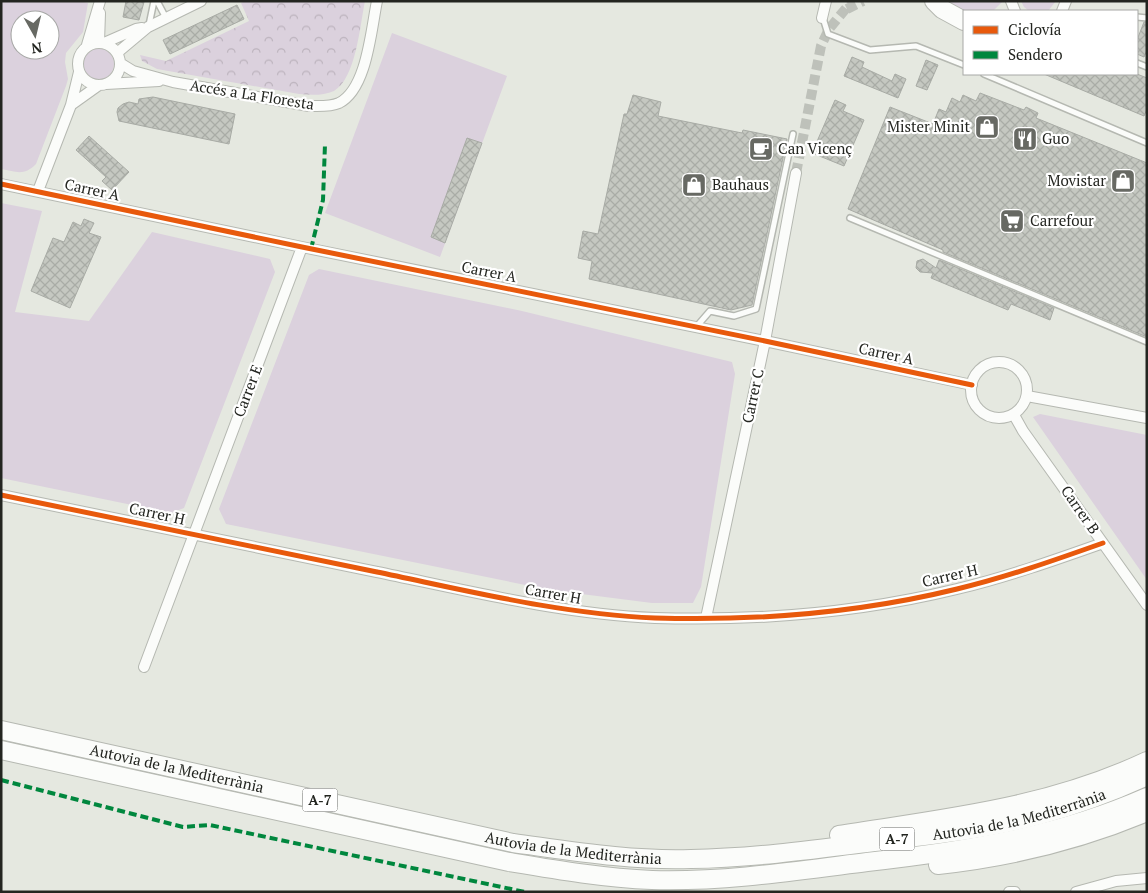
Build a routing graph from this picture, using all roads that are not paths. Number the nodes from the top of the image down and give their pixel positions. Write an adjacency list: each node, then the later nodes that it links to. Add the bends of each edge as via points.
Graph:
1 (100, 1): 11 (street); 12 (street)
2 (155, 1): 7 (lane); 10 (lane)
3 (201, 1): 7 (street)
4 (377, 1): 17 (street, Accés a La Floresta, via 359,81 351,94 339,103 309,106)
5 (826, 1): 8 (street)
6 (934, 2): 9 (highway)
7 (166, 18): 10 (street)
8 (822, 18): 14 (lane, via 828,34 860,48 876,50 916,46)
9 (963, 20)
10 (148, 27): 11 (street); 13 (street)
11 (101, 43): 12 (street); 13 (street, via 113,48)
12 (87, 46): 15 (street, via 79,54)
13 (118, 58): 17 (street, Accés a La Floresta, via 133,71); 18 (street, via 120,69 114,78)
14 (963, 66)
15 (79, 72): 18 (street, via 87,82); 19 (street)
16 (986, 75): 21 (lane)
17 (173, 82): 18 (street, Accés a La Floresta)
18 (102, 85): 19 (street)
19 (71, 105): 24 (street)
20 (793, 134): 27 (lane, via 756,309 734,316 710,311)
21 (1147, 143)
22 (796, 173): 28 (street, Carrer C)
23 (1, 184): 24 (street, Carrer A)
24 (38, 192): 26 (street, Carrer A)
25 (850, 218): 29 (lane)
26 (302, 247): 27 (street, Carrer A); 35 (street, Carrer E)
27 (696, 327): 28 (street, Carrer A)
28 (765, 341): 30 (street, Carrer A); 38 (street, Carrer C)
29 (1147, 342)
30 (972, 385): 31 (street, via 983,367 1003,362 1022,372); 32 (street, via 974,401 985,414 998,418)
31 (1027, 396): 32 (street); 33 (street)
32 (1014, 415): 36 (street, Carrer B)
33 (1147, 418)
34 (1, 495): 35 (street, Carrer H)
35 (194, 534): 38 (street, Carrer H, via 582,612 654,618); 39 (street, Carrer E)
36 (1103, 543): 37 (street, Carrer B); 38 (street, Carrer H, via 957,589 851,609)
37 (1146, 602)
38 (706, 618)
39 (144, 667)
40 (1, 730): 46 (highway, Autovia de la Mediterrània / A-7, via 514,843)
41 (1, 750): 48 (highway, Autovia de la Mediterrània / A-7, via 509,862 590,876)
42 (1147, 761): 46 (highway, via 1063,794 986,812 802,841 728,849 664,851)
43 (1147, 776): 46 (highway, Autovia de la Mediterrània / A-7, via 1108,793 1038,815 936,834 730,857 690,860)
44 (1147, 797): 48 (highway, Autovia de la Mediterrània / A-7, via 1070,826 993,845 821,868)
45 (1147, 812): 48 (highway, via 1080,838 1002,857 756,883 717,884)
46 (640, 858)
47 (1147, 878): 51 (street)
48 (701, 879)
49 (1008, 892): 50 (street)
50 (1015, 892)
51 (1076, 892)

